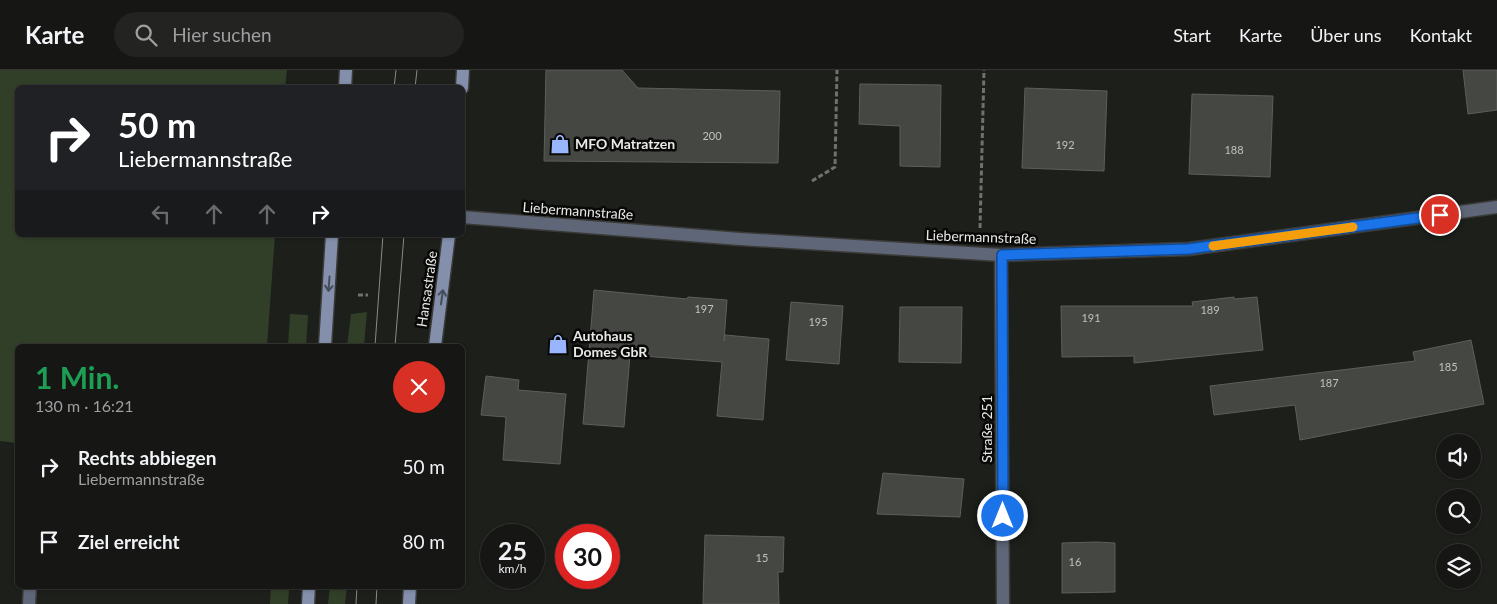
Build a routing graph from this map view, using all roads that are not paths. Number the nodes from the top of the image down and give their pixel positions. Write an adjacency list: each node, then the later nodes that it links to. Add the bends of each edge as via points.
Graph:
1 (346, 70): 3 (main road)
2 (464, 70): 4 (main road)
3 (345, 85)
4 (462, 85)
5 (1497, 207): 9 (street, Liebermannstraße, via 1188,249)
6 (465, 217): 9 (street, Liebermannstraße)
7 (332, 237): 10 (main road, one-way to 10)
8 (449, 237): 11 (main road, Hansastraße, one-way to 8)
9 (1002, 255): 18 (street, Straße 251)
10 (325, 344)
11 (434, 344)
12 (30, 589): 15 (street)
13 (309, 589): 16 (main road)
14 (410, 589): 17 (main road)
15 (28, 604)
16 (308, 604)
17 (409, 604)
18 (1003, 604)

